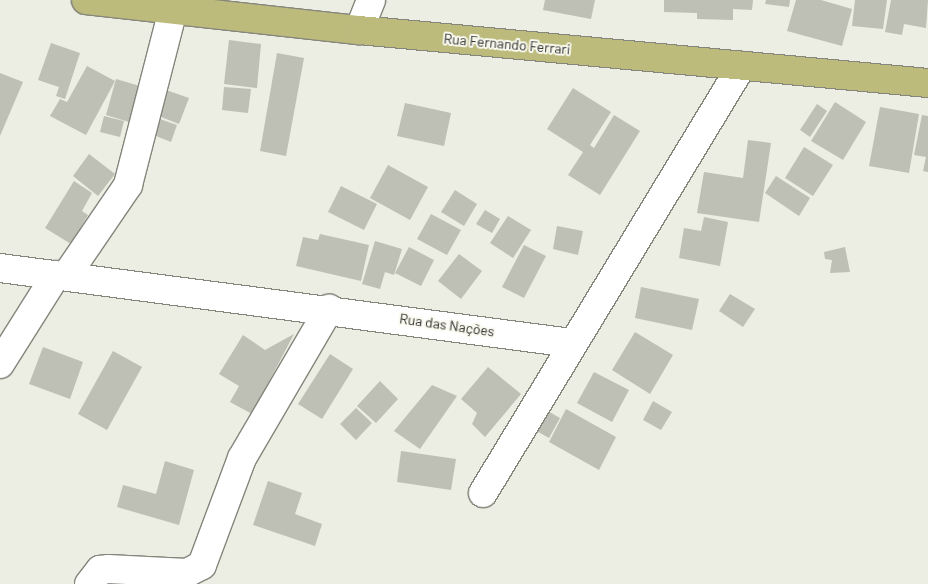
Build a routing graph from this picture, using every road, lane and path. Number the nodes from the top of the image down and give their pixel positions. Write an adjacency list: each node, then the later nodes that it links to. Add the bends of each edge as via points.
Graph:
1 (86, 0): 3 (main road, Rua Fernando Ferrari)
2 (370, 0): 4 (street)
3 (173, 10): 4 (main road, Rua Fernando Ferrari); 8 (street, via 128,184)
4 (359, 30): 5 (main road, Rua Fernando Ferrari)
5 (742, 66): 6 (main road, Rua Fernando Ferrari); 10 (street)
6 (928, 83)
7 (0, 268): 8 (street, Rua das Nações)
8 (61, 276): 9 (street, Rua das Nações); 11 (street)
9 (330, 309): 10 (street, Rua das Nações); 13 (street, via 242,458 202,565 187,574 100,570)
10 (571, 343): 12 (street)
11 (0, 364)
12 (483, 493)
13 (89, 584)

